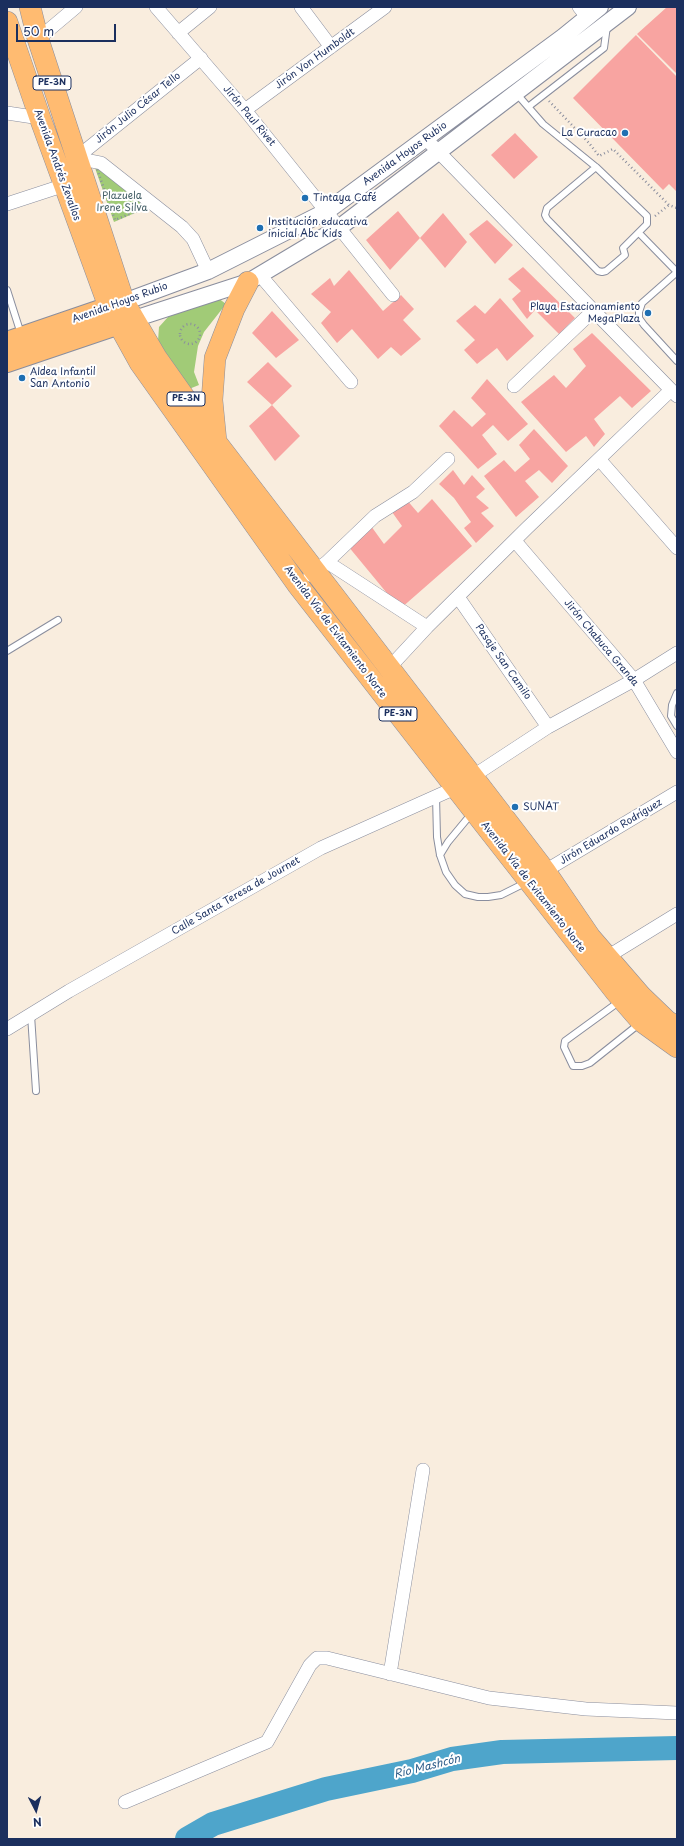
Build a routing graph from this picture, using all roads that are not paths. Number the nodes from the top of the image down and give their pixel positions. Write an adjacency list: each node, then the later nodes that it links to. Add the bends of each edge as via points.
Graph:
1 (30, 7): 12 (highway, Avenida Andrés Zevallos / PE-3N)
2 (76, 7): 12 (street)
3 (156, 7): 11 (street, Jirón Paul Rivet)
4 (210, 7): 11 (street)
5 (301, 7): 13 (street)
6 (385, 7): 13 (street, Jirón Von Humboldt)
7 (628, 7): 10 (street, Avenida Hoyos Rubio)
8 (589, 10): 20 (street, Avenida Hoyos Rubio, via 563,37)
9 (7, 22): 19 (highway, Avenida Andrés Zevallos / PE-3N)
10 (608, 22): 15 (street, Avenida Hoyos Rubio); 16 (lane, via 604,48)
11 (178, 33): 14 (street, Jirón Paul Rivet)
12 (38, 39): 22 (highway, Avenida Andrés Zevallos / PE-3N)
13 (331, 47): 17 (street, Jirón Von Humboldt)
14 (200, 58): 17 (street, Jirón Paul Rivet); 22 (street, Jirón Julio César Tello)
15 (515, 92): 16 (lane); 21 (street, Avenida Hoyos Rubio)
16 (528, 107): 23 (lane, via 543,124)
17 (245, 110): 26 (street, Jirón Paul Rivet)
18 (7, 113): 19 (street)
19 (40, 118): 24 (highway, Avenida Andrés Zevallos / PE-3N)
20 (426, 139): 21 (street); 26 (street, Avenida Hoyos Rubio)
21 (440, 153): 27 (street, Avenida Hoyos Rubio); 34 (street)
22 (76, 158): 29 (street, via 101,163 182,227 193,239); 35 (highway, Avenida Andrés Zevallos / PE-3N)
23 (596, 167): 28 (lane, via 647,216 647,224); 28 (lane, via 546,208 547,219 598,271 602,272 624,254 623,248)
24 (65, 185): 25 (street); 35 (highway, Avenida Andrés Zevallos / PE-3N)
25 (7, 204)
26 (327, 211): 27 (street, Jirón Paul Rivet); 29 (street, Avenida Hoyos Rubio)
27 (340, 227): 31 (street, Avenida Hoyos Rubio); 33 (street, Jirón Paul Rivet)
28 (639, 233): 30 (lane)
29 (208, 271): 35 (street, Avenida Hoyos Rubio)
30 (677, 272): 37 (lane, via 642,303 639,318)
31 (254, 278): 35 (street, Avenida Hoyos Rubio); 39 (street); 42 (highway, via 234,309 215,358 212,400)
32 (7, 290): 36 (lane)
33 (393, 295)
34 (593, 312): 40 (street); 41 (street)
35 (121, 313): 36 (main road, Avenida Hoyos Rubio); 38 (main road, Avenida Hoyos Rubio); 42 (highway, Avenida Vía de Evitamiento Norte / PE-3N, via 156,357); 48 (highway, Avenida Vía de Evitamiento Norte / PE-3N, via 140,363)
36 (15, 340)
37 (677, 361)
38 (7, 362)
39 (352, 382)
40 (514, 386)
41 (674, 393): 44 (street)
42 (216, 442): 47 (highway, Avenida Vía de Evitamiento Norte / PE-3N)
43 (448, 459): 47 (street, via 413,492 375,516)
44 (599, 459): 45 (street); 46 (street)
45 (514, 541): 49 (street); 55 (street, Jirón Chabuca Granda)
46 (677, 548)
47 (321, 567): 48 (street); 51 (street); 54 (highway, Avenida Vía de Evitamiento Norte / PE-3N)
48 (297, 584): 60 (highway, Avenida Vía de Evitamiento Norte / PE-3N)
49 (458, 597): 51 (street); 58 (street, Pasaje San Camilo)
50 (58, 620): 52 (lane)
51 (427, 627): 54 (street)
52 (7, 651)
53 (677, 653): 55 (street, Calle Santa Teresa de Journet)
54 (389, 668): 60 (highway, Avenida Vía de Evitamiento Norte / PE-3N)
55 (634, 680): 58 (street, Calle Santa Teresa de Journet); 59 (street, Jirón Chabuca Granda)
56 (677, 693): 57 (lane, via 671,716)
57 (677, 726)
58 (548, 727): 60 (street, Calle Santa Teresa de Journet)
59 (677, 752)
60 (463, 782): 62 (street, Calle Santa Teresa de Journet); 63 (highway, Avenida Vía de Evitamiento Norte / PE-3N); 65 (highway, Avenida Vía de Evitamiento Norte / PE-3N)
61 (677, 792): 65 (street, Jirón Eduardo Rodríguez)
62 (436, 796): 64 (lane); 69 (street, Calle Santa Teresa de Journet, via 321,848)
63 (474, 811): 64 (lane); 65 (highway, Avenida Vía de Evitamiento Norte / PE-3N)
64 (440, 855): 65 (lane, via 446,872 455,885 465,894 478,897 501,895)
65 (537, 876): 67 (highway, Avenida Vía de Evitamiento Norte / PE-3N); 68 (highway, Avenida Vía de Evitamiento Norte / PE-3N)
66 (677, 914): 67 (street)
67 (607, 957): 71 (highway, Avenida Vía de Evitamiento Norte / PE-3N, via 641,996)
68 (622, 999): 70 (highway, Avenida Vía de Evitamiento Norte / PE-3N); 70 (lane, via 565,1042 564,1047 573,1066 590,1063)
69 (31, 1014): 72 (street, Calle Santa Teresa de Journet); 74 (lane)
70 (641, 1021): 73 (highway, Avenida Vía de Evitamiento Norte / PE-3N)
71 (677, 1027)
72 (7, 1029)
73 (677, 1047)
74 (36, 1091)
75 (423, 1470): 76 (street)
76 (390, 1674): 77 (street, via 489,1698 586,1708); 78 (street, via 327,1658 317,1658 310,1665 268,1742)
77 (677, 1713)
78 (125, 1802)

